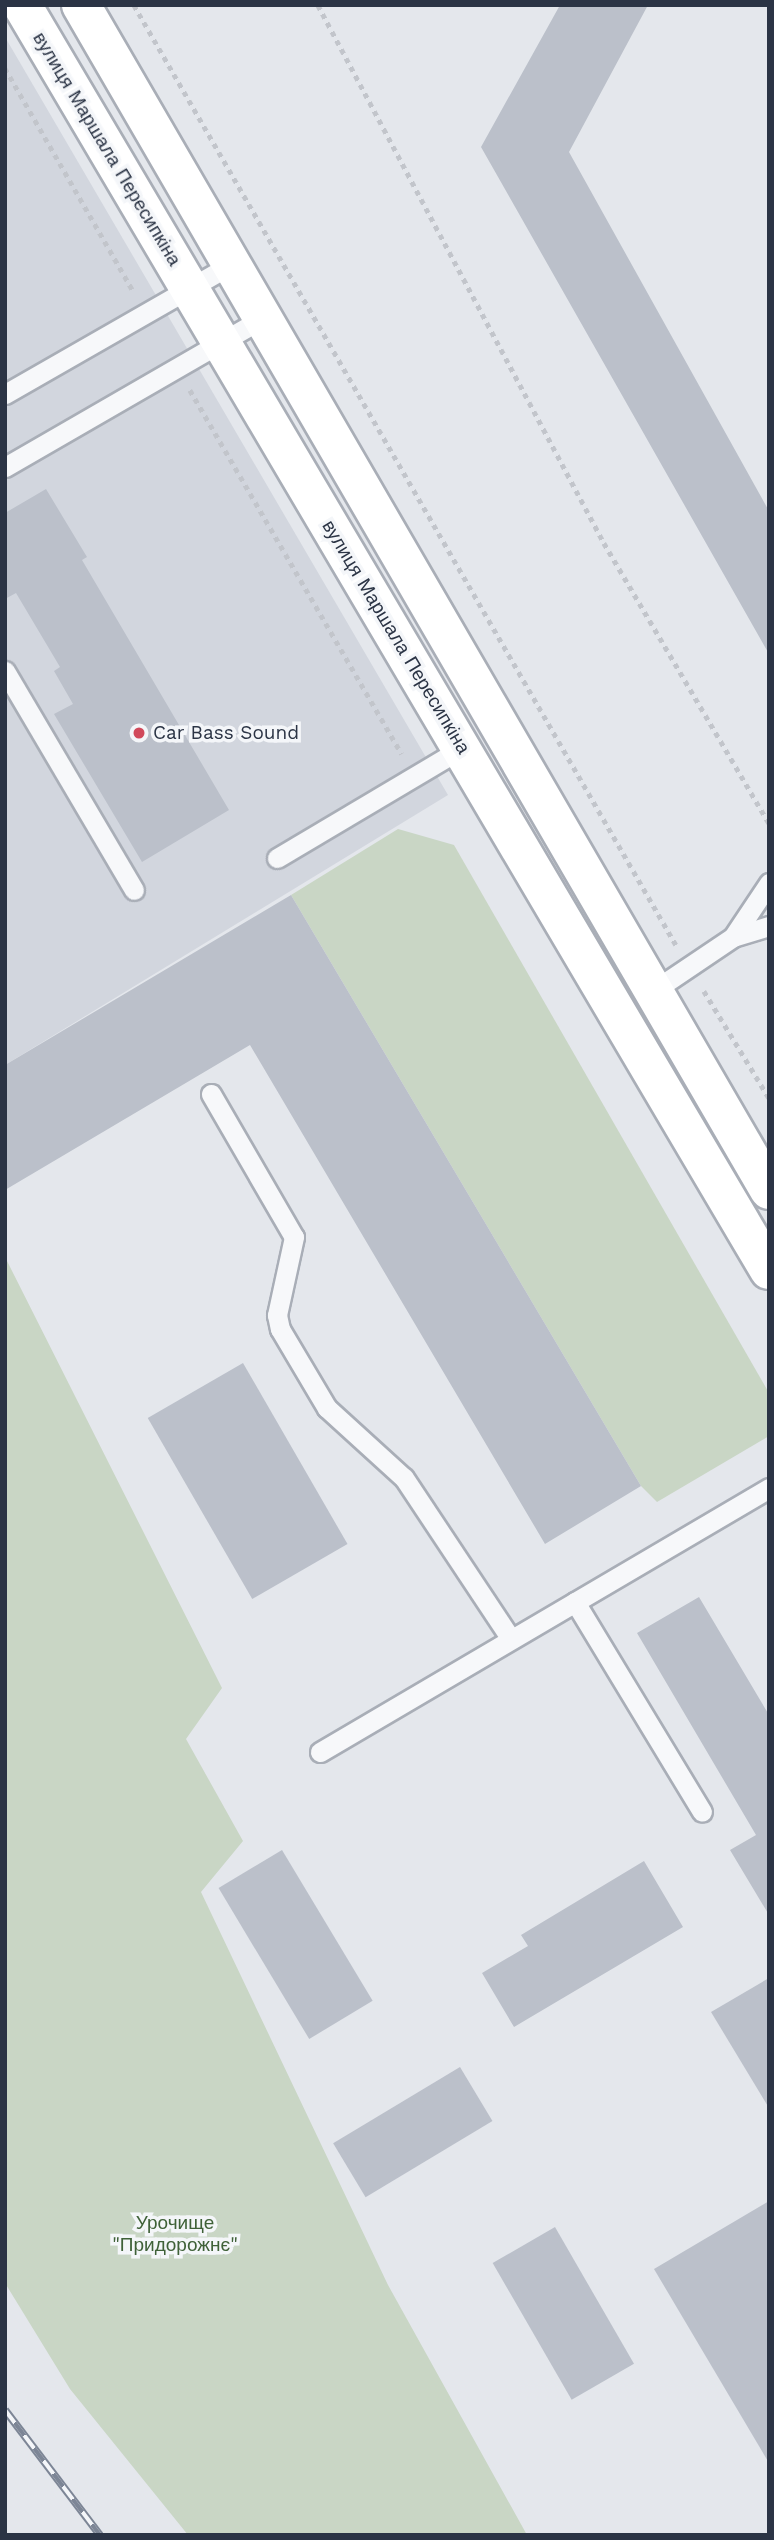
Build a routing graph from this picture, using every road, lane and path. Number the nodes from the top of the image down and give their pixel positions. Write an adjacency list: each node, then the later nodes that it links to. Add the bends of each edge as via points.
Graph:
1 (22, 5): 7 (main road, вулиця Маршала Пересипкіна)
2 (81, 5): 6 (main road)
3 (134, 5): 23 (path)
4 (318, 5): 17 (path, via 604,543)
5 (5, 68): 8 (path)
6 (232, 264): 7 (lane); 9 (main road)
7 (190, 290): 8 (lane); 10 (main road, вулиця Маршала Пересипкіна)
8 (146, 314): 12 (lane)
9 (263, 318): 10 (lane); 24 (main road)
10 (221, 342): 11 (lane); 15 (main road, вулиця Маршала Пересипкіна)
11 (177, 367): 13 (lane); 16 (path)
12 (5, 394)
13 (5, 467)
14 (5, 671): 20 (lane)
15 (462, 748): 16 (lane); 28 (main road, вулиця Маршала Пересипкіна)
16 (415, 776): 18 (lane)
17 (769, 823)
18 (277, 858)
19 (769, 883): 22 (lane)
20 (134, 890)
21 (769, 926): 22 (lane)
22 (733, 937): 23 (lane)
23 (690, 969): 24 (lane); 26 (path)
24 (650, 993): 27 (main road)
25 (211, 1094): 31 (lane, via 294,1237 277,1315 280,1329 327,1408 404,1478)
26 (769, 1098)
27 (769, 1190)
28 (769, 1270)
29 (769, 1488): 30 (lane)
30 (575, 1602): 31 (lane); 33 (lane)
31 (511, 1639): 32 (lane)
32 (320, 1752)
33 (702, 1812)

